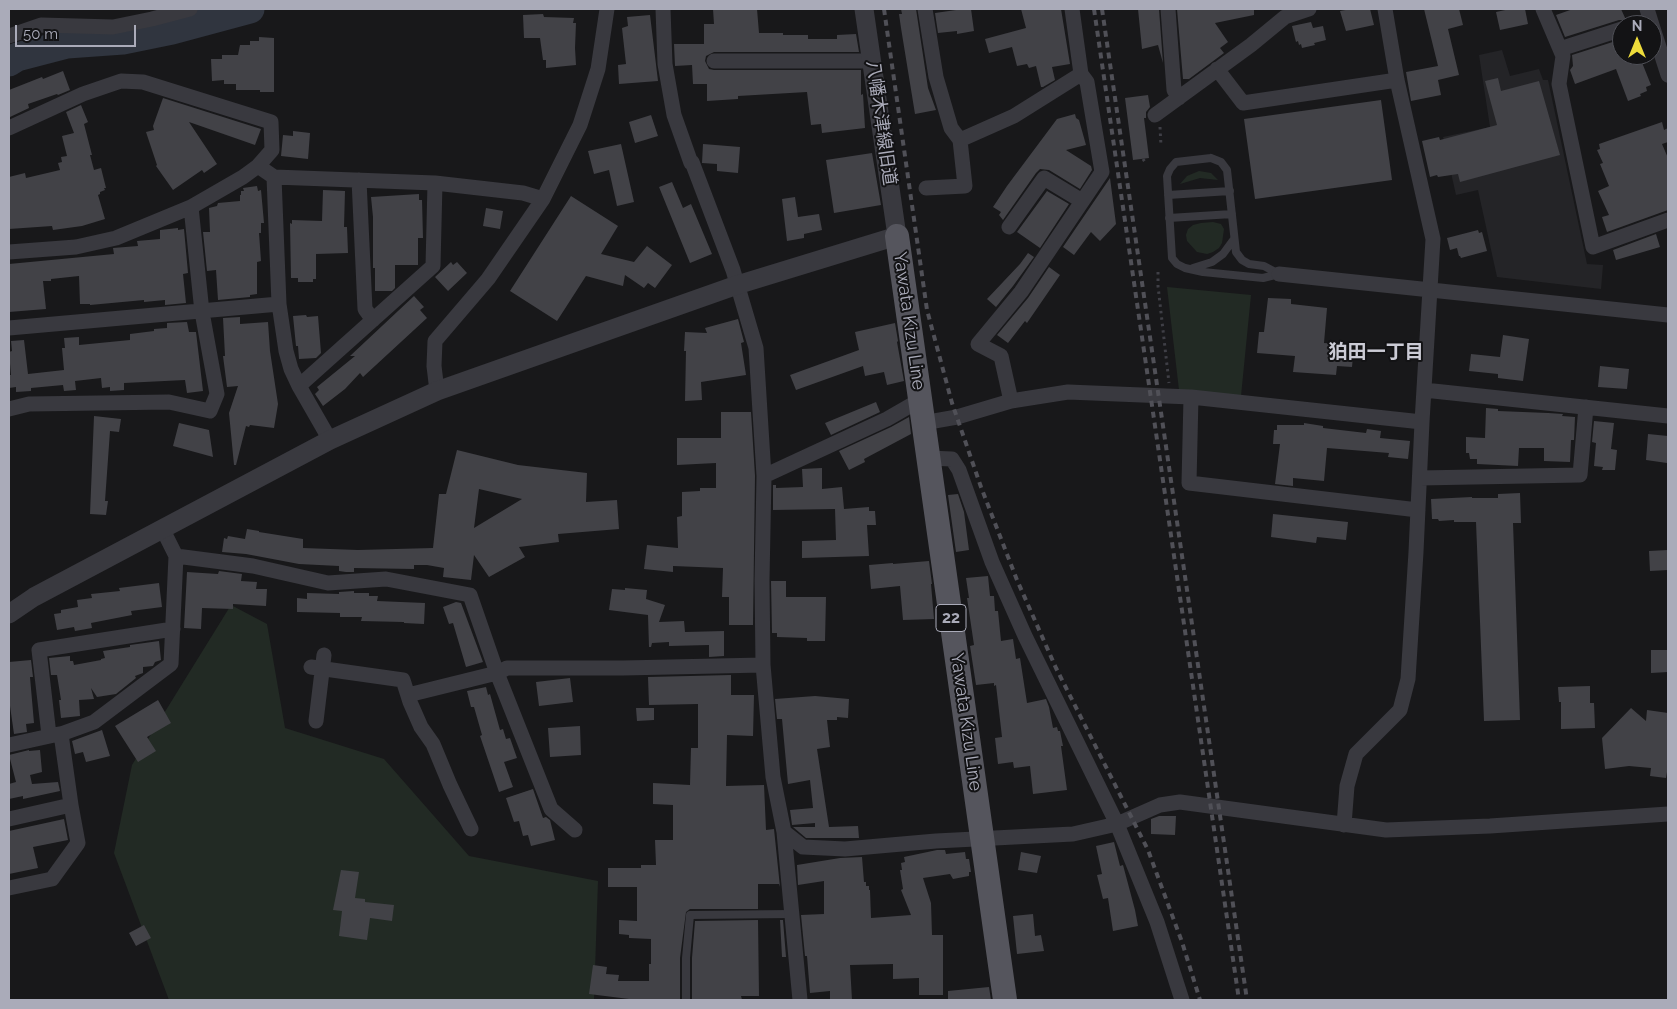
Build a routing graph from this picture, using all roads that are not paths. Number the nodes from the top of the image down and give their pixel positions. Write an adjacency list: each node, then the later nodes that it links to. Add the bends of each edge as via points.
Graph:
1 (190, 9): 12 (street, via 113,26 40,26)
2 (607, 9): 32 (street, via 598,70 580,125)
3 (663, 9): 44 (street, via 665,64 674,114)
4 (864, 9): 16 (street, 八幡木津線旧道)
5 (925, 9): 24 (street, via 936,77 951,128)
6 (1072, 9): 18 (street)
7 (1168, 9): 21 (street, via 1174,90)
8 (1309, 9): 17 (street, via 1284,16 1251,46)
9 (1385, 9): 20 (street)
10 (1543, 9): 13 (street)
11 (1612, 32): 13 (street)
12 (9, 36)
13 (1560, 49): 37 (street, via 1563,56 1559,84 1593,246)
14 (1662, 57): 19 (street)
15 (714, 61): 16 (street)
16 (872, 61): 39 (street, 八幡木津線旧道)
17 (1217, 69): 20 (street, via 1243,104); 21 (street)
18 (1081, 74): 24 (street, via 1014,116); 33 (street, via 1087,82 1102,172)
19 (1668, 75)
20 (1397, 80): 45 (street, via 1432,232)
21 (1179, 98): 22 (street)
22 (1155, 115)
23 (9, 128): 25 (street, via 83,94 121,81 143,82 271,122 272,150)
24 (960, 140): 29 (street, via 965,186)
25 (258, 166): 26 (street); 34 (street)
26 (274, 178): 27 (street); 46 (street)
27 (359, 180): 28 (street); 49 (street, via 365,309)
28 (435, 183): 32 (street); 49 (street, via 433,266)
29 (926, 188)
30 (1230, 191): 31 (lane); 31 (lane, via 1227,170 1221,162 1211,158 1188,159 1176,162 1170,168); 35 (lane)
31 (1168, 195): 36 (lane)
32 (543, 198): 53 (street, via 488,280 435,340)
33 (1082, 202): 38 (street, via 1044,178); 56 (street, via 1021,292 978,344 1001,356)
34 (191, 207): 41 (street, via 116,238 76,247); 47 (street)
35 (1232, 214): 36 (lane); 40 (lane)
36 (1169, 218): 42 (lane, via 1172,258)
37 (1668, 220)
38 (1009, 227)
39 (897, 236): 44 (street); 55 (main road, Yawata Kizu Line / 22)
40 (1234, 239): 42 (lane, via 1212,262); 43 (lane, via 1236,252 1242,260)
41 (9, 252)
42 (1185, 268): 43 (lane, via 1263,278)
43 (1279, 274): 45 (street)
44 (737, 285): 53 (street); 64 (street, via 756,348)
45 (1430, 289): 48 (street); 52 (street)
46 (279, 304): 47 (street); 51 (street, via 286,351)
47 (202, 312): 50 (street); 58 (street, via 217,394 210,411 169,402 29,404)
48 (1668, 315)
49 (373, 320): 51 (street)
50 (9, 328)
51 (299, 386): 62 (street)
52 (1424, 390): 57 (street); 60 (street)
53 (437, 391): 62 (street)
54 (1191, 397): 56 (street, via 1068,392); 60 (street); 66 (street, via 1189,483)
55 (920, 400): 61 (main road, Yawata Kizu Line / 22); 64 (street, via 887,419)
56 (1011, 401): 61 (street)
57 (1586, 407): 59 (street); 65 (street, via 1580,475)
58 (9, 409)
59 (1668, 416)
60 (1422, 422): 65 (street)
61 (924, 423): 63 (main road, Yawata Kizu Line / 22)
62 (330, 440): 67 (street)
63 (928, 458): 80 (street, via 952,459 959,470 992,562); 85 (main road, Yawata Kizu Line / 22)
64 (764, 476): 71 (street)
65 (1420, 478): 66 (street)
66 (1418, 510): 81 (street, via 1408,679 1400,710 1356,754 1347,786)
67 (162, 528): 68 (street); 69 (street, via 34,597)
68 (176, 556): 70 (street); 72 (street, via 253,566 328,583 386,579 470,595)
69 (9, 614)
70 (173, 629): 75 (street, via 171,664 94,722); 75 (street, via 39,650)
71 (763, 665): 72 (street, via 507,668); 84 (street, via 773,777)
72 (497, 673): 73 (street); 83 (street, via 552,809)
73 (408, 695): 74 (street, via 403,680 319,664); 82 (street)
74 (316, 721)
75 (55, 735): 76 (street); 77 (street)
76 (9, 745)
77 (71, 805): 79 (street); 86 (street, via 78,843 52,879)
78 (1668, 814): 81 (street, via 1386,830)
79 (9, 819)
80 (1117, 824): 81 (street, via 1160,805 1180,802); 85 (street, via 1073,834); 91 (street, via 1157,922)
81 (1344, 825)
82 (471, 829)
83 (575, 830)
84 (784, 832): 85 (street, via 803,847 845,849); 87 (street)
85 (982, 839): 90 (main road, Yawata Kizu Line / 22)
86 (9, 888)
87 (792, 914): 88 (lane, via 690,916); 89 (street)
88 (686, 1000)
89 (800, 1000)
90 (1005, 1000)
91 (1182, 1000)

